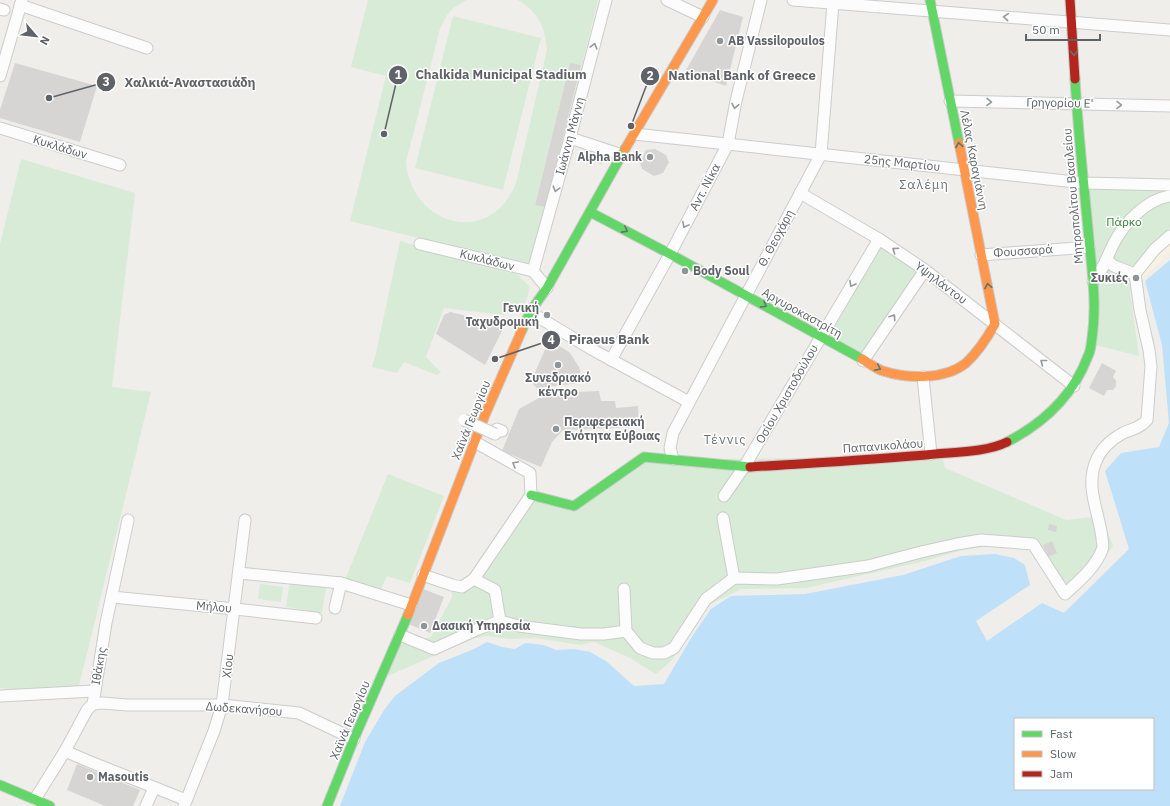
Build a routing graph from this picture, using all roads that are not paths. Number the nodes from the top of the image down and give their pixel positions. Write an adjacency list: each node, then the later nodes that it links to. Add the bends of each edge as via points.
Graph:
1 (606, 0): 21 (street, Ιωάννη Μὰγνη, one-way to 1)
2 (667, 0): 10 (street)
3 (713, 0): 10 (street, Χαϊνά Γεωργίου)
4 (761, 0): 22 (street, Αντ. Νίκα, one-way to 22)
5 (793, 0): 8 (street)
6 (1070, 0): 11 (street, Μητροπολίτου Βασιλείου)
7 (21, 2): 13 (street); 14 (street)
8 (833, 3): 9 (street); 23 (street, Θ. Θεοχάρη)
9 (931, 5): 11 (street, one-way to 9); 16 (street, Λέλας Καραγιάννη)
10 (703, 17): 20 (street, Χαϊνά Γεωργίου)
11 (1072, 22): 12 (street); 17 (street, Μητροπολίτου Βασιλείου, one-way to 17)
12 (1170, 30)
13 (148, 48)
14 (3, 54): 15 (street)
15 (0, 76)
16 (950, 101): 17 (street, Γρηγορίου Ε', one-way to 17); 26 (street, Λέλας Καραγιάννη, one-way to 16)
17 (1076, 104): 18 (street, Γρηγορίου Ε', one-way to 18); 27 (street, Μητροπολίτου Βασιλείου)
18 (1170, 106)
19 (0, 128): 25 (street, Κυκλάδων)
20 (635, 134): 22 (street, 25ης Μαρτίου); 24 (street, Χαϊνά Γεωργίου)
21 (570, 138): 24 (street); 40 (street, Ιωάννη Μὰγνη, one-way to 40)
22 (728, 144): 23 (street, 25ης Μαρτίου); 36 (street, Αντ. Νίκα, one-way to 36)
23 (820, 154): 26 (street, 25ης Μαρτίου); 29 (street, Θ. Θεοχάρη)
24 (622, 155): 31 (street, Χαϊνά Γεωργίου)
25 (120, 165)
26 (964, 170): 27 (street, 25ης Μαρτίου); 37 (street, Λέλας Καραγιάννη)
27 (1084, 183): 28 (street, 25ης Μαρτίου); 35 (street, Μητροπολίτου Βασιλείου)
28 (1170, 185)
29 (800, 193): 33 (street, Υψηλάντου); 44 (street, Θ. Θεοχάρη)
30 (1170, 196): 38 (street, via 1154,201 1132,219 1114,243)
31 (590, 212): 36 (street, Αργυροκαστρίτη, one-way to 36); 43 (street, Χαϊνά Γεωργίου)
32 (1170, 236): 41 (street, via 1155,248)
33 (879, 239): 39 (street, Υψηλάντου, one-way to 33); 47 (street, Οσίου Χριστοδούλου, one-way to 47)
34 (420, 244): 40 (street, Κυκλάδων)
35 (1089, 247): 37 (street, Φουσσαρά); 42 (street, Μητροπολίτου Βασιλείου)
36 (670, 254): 44 (street, Αργυροκαστρίτη); 48 (street, Αντ. Νίκα)
37 (981, 254): 46 (street, Λέλας Καραγιάννη, one-way to 37)
38 (1106, 260): 41 (street); 42 (street, via 1101,272)
39 (925, 270): 46 (street, Υψηλάντου); 49 (street, one-way to 39)
40 (533, 271): 43 (street)
41 (1135, 274): 66 (street, via 1151,366 1147,420 1141,426 1113,439 1103,448 1096,460 1092,479 1103,549 1093,567 1065,594 1033,544 981,540 868,566 777,578)
42 (1093, 281): 51 (street, Μητροπολίτου Βασιλείου, via 1094,319 1090,355)
43 (547, 288): 45 (street, Χαϊνά Γεωργίου)
44 (746, 295): 47 (street, Αργυροκαστρίτη, one-way to 47); 52 (street, Θ. Θεοχάρη)
45 (530, 312): 48 (street); 55 (street, Χαϊνά Γεωργίου)
46 (995, 324): 50 (street, Αργυροκαστρίτη, via 965,364 955,370); 51 (street, Υψηλάντου, one-way to 46)
47 (821, 337): 49 (street, Αργυροκαστρίτη); 58 (street, Οσίου Χριστοδούλου)
48 (611, 360): 52 (street)
49 (863, 361): 50 (street, Αργυροκαστρίτη, one-way to 50, via 883,371)
50 (923, 377): 56 (street)
51 (1074, 386): 56 (street, Παπανικολάου, via 1040,422 1022,434 988,448)
52 (689, 402): 57 (street, Θ. Θεοχάρη, via 671,438)
53 (464, 420): 54 (street, bridge, via 495,434 497,429)
54 (502, 431)
55 (474, 442): 59 (street, one-way to 55, via 530,473); 65 (street, Χαϊνά Γεωργίου)
56 (931, 454): 58 (street, Παπανικολάου)
57 (673, 459): 58 (street, Παπανικολάου); 59 (street, Παπανικολάου, via 644,457 574,506)
58 (744, 467): 60 (street, Οσίου Χριστοδούλου)
59 (531, 495): 67 (street)
60 (724, 496)
61 (723, 518): 66 (street)
62 (128, 520): 70 (street, Ιθάκης)
63 (245, 520): 64 (street, Χίου)
64 (240, 573): 68 (street); 72 (street, Χίου)
65 (423, 575): 67 (street, via 462,587); 71 (street, Χαϊνά Γεωργίου)
66 (734, 578): 76 (street, via 706,599 674,648 664,653 653,653 640,648)
67 (474, 579): 75 (street, via 495,590)
68 (342, 584): 71 (street); 73 (street)
69 (624, 589): 76 (street)
70 (112, 597): 72 (street, Μήλου); 78 (street, Ιθάκης)
71 (411, 606): 77 (street, Χαϊνά Γεωργίου)
72 (235, 608): 74 (street, Μήλου); 81 (street, Χίου)
73 (335, 608)
74 (316, 618)
75 (500, 622): 76 (street, via 581,634); 77 (street, via 434,649)
76 (626, 631)
77 (400, 635): 82 (street, Χαϊνά Γεωργίου)
78 (94, 691): 79 (street); 80 (street, Ιθάκης)
79 (0, 696)
80 (93, 704): 81 (street, Δωδεκανήσου); 83 (street, via 75,730)
81 (222, 705): 82 (street, Δωδεκανήσου, via 299,713); 87 (street, Χίου)
82 (354, 739): 90 (street, Χαϊνά Γεωργίου)
83 (65, 751): 85 (street); 86 (street)
84 (0, 785): 86 (street)
85 (154, 788): 87 (street); 89 (street)
86 (35, 799): 88 (street)
87 (185, 803)
88 (50, 806)
89 (146, 806)
90 (327, 806)

